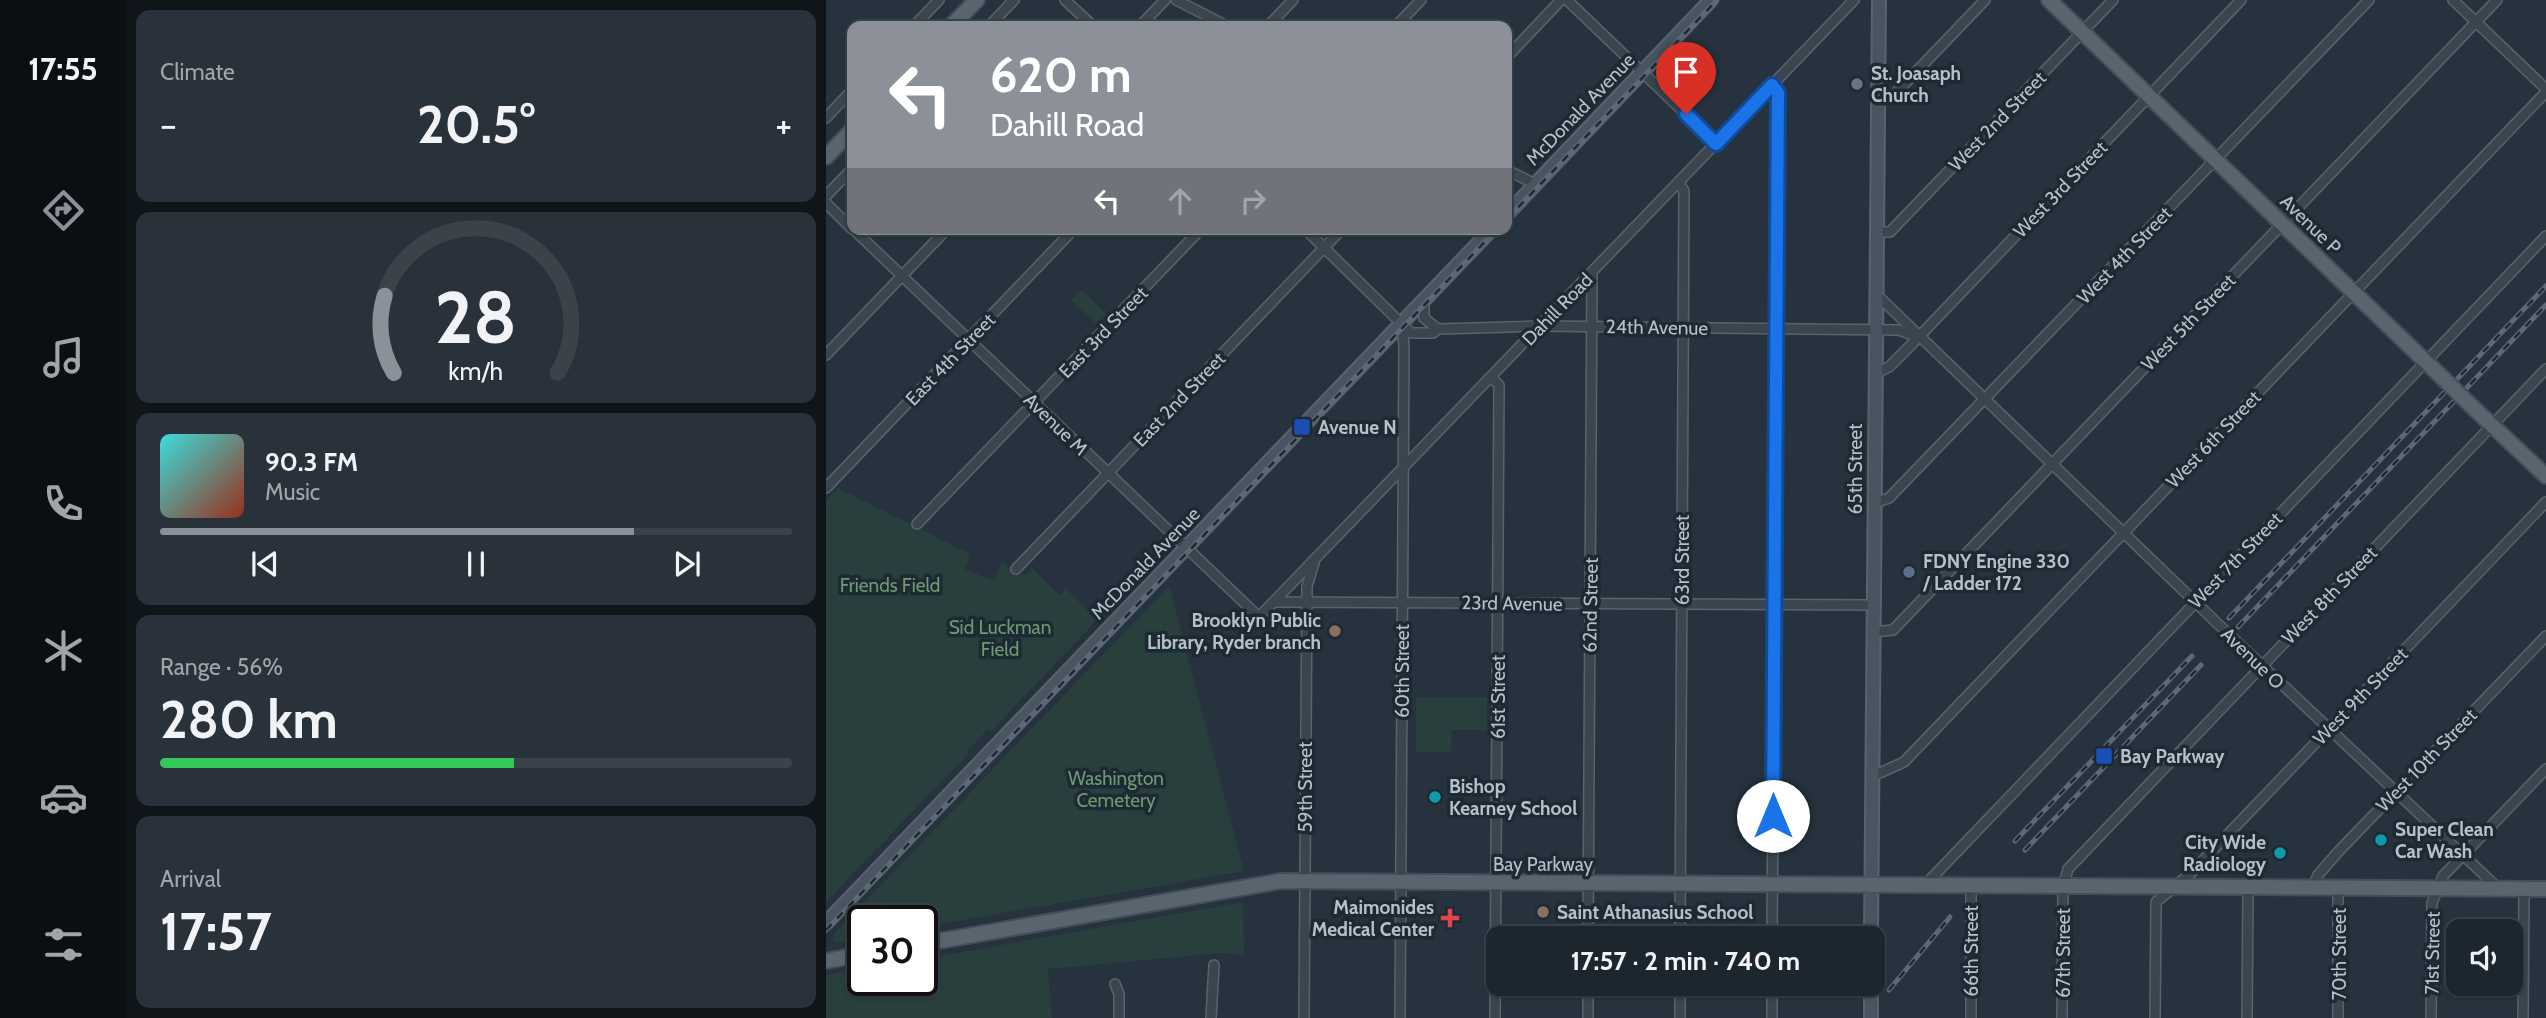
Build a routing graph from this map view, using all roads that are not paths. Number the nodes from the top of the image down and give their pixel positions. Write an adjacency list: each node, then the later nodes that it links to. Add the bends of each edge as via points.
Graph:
1 (939, 0): 21 (street)
2 (976, 0): 22 (main road)
3 (1014, 0): 23 (street)
4 (1065, 0): 24 (street)
5 (1166, 0): 25 (street)
6 (1176, 0): 26 (street)
7 (1293, 0): 27 (street)
8 (1421, 0): 28 (street)
9 (1561, 0): 31 (street)
10 (1567, 0): 32 (street)
11 (1711, 0): 32 (main road, McDonald Avenue)
12 (1854, 0): 33 (street, Dahill Road)
13 (1879, 0): 37 (main road, 65th Street)
14 (1985, 0): 37 (street, via 1891,98)
15 (2049, 0): 30 (main road, Avenue P)
16 (2113, 0): 30 (street, West 2nd Street)
17 (2241, 0): 36 (street, West 3rd Street)
18 (2369, 0): 42 (street, West 4th Street)
19 (2453, 0): 29 (street)
20 (2497, 0): 29 (street, West 5th Street)
21 (919, 21)
22 (956, 21)
23 (994, 21)
24 (1088, 21)
25 (1145, 21)
26 (1217, 21)
27 (1273, 21)
28 (1401, 21)
29 (2476, 22): 34 (street); 51 (street, West 5th Street)
30 (2082, 32): 36 (main road, Avenue P); 52 (street, West 2nd Street, via 1890,232)
31 (1512, 52)
32 (1642, 72): 40 (street); 46 (main road, McDonald Avenue)
33 (1772, 85): 40 (street, Dahill Road); 71 (street, via 1778,93)
34 (2546, 90): 64 (street, West 6th Street)
35 (847, 95): 38 (street)
36 (2149, 96): 42 (main road, Avenue P); 74 (street, West 3rd Street)
37 (1878, 101): 52 (main road, 65th Street)
38 (826, 118)
39 (847, 135): 41 (main road)
40 (1716, 144): 45 (street, Dahill Road)
41 (826, 157)
42 (2216, 160): 51 (main road, Avenue P); 81 (street, West 4th Street)
43 (1512, 172): 46 (street)
44 (847, 174): 47 (street)
45 (1679, 183): 62 (street, Dahill Road); 70 (street, 63rd Street, via 1684,191)
46 (1535, 184): 49 (main road, McDonald Avenue)
47 (826, 196)
48 (826, 203): 50 (street, Avenue M)
49 (1512, 209)
50 (847, 223)
51 (2282, 224): 64 (main road, Avenue P); 84 (street, West 5th Street)
52 (1876, 232): 65 (main road, 65th Street)
53 (859, 235): 63 (street, Avenue M)
54 (941, 235): 63 (street)
55 (1068, 235): 75 (street, East 4th Street)
56 (1195, 235): 82 (street, East 3rd Street)
57 (1311, 235): 61 (street)
58 (1336, 235): 61 (street, East 2nd Street)
59 (1486, 235): 66 (main road, McDonald Avenue)
60 (2546, 236): 77 (street, West 7th Street)
61 (1324, 248): 67 (street); 86 (street, East 2nd Street)
62 (1592, 273): 68 (street, Dahill Road); 69 (street, 62nd Street)
63 (901, 277): 75 (street, Avenue M); 76 (street)
64 (2354, 292): 77 (main road, Avenue P); 92 (street, West 6th Street)
65 (1876, 295): 73 (main road, 65th Street); 74 (street, Avenue O)
66 (1424, 301): 67 (main road, McDonald Avenue); 72 (street, via 1424,318)
67 (1402, 324): 72 (street, 24th Avenue, via 1411,334); 85 (street, 60th Street); 93 (main road, McDonald Avenue)
68 (1541, 326): 69 (street, 24th Avenue); 72 (street, 24th Avenue); 80 (street, Dahill Road)
69 (1593, 327): 70 (street, 24th Avenue); 101 (street, 62nd Street)
70 (1684, 327): 71 (street, 24th Avenue); 102 (street, 63rd Street)
71 (1777, 328): 73 (street, 24th Avenue); 103 (street)
72 (1438, 329)
73 (1876, 329): 74 (street); 79 (main road, 65th Street)
74 (1918, 337): 79 (street, West 3rd Street, via 1889,367); 81 (street, Avenue O)
75 (968, 340): 82 (street, Avenue M); 88 (street, East 4th Street)
76 (826, 355)
77 (2426, 361): 83 (main road, Avenue P, bridge); 99 (street, West 7th Street)
78 (2546, 369): 83 (street, West 8th Street)
79 (1875, 374): 90 (main road, 65th Street)
80 (1492, 377): 85 (street, Dahill Road); 100 (street, 61st Street, via 1499,385)
81 (1985, 401): 84 (street, Avenue O); 90 (street, West 4th Street, via 1889,498)
82 (1034, 403): 86 (street, Avenue M); 91 (street, East 3rd Street)
83 (2492, 425): 87 (main road, Avenue P); 108 (street, West 8th Street)
84 (2051, 465): 92 (street, Avenue O); 106 (street, West 5th Street, via 1893,630)
85 (1404, 469): 94 (street, Dahill Road); 98 (street, 60th Street)
86 (1108, 474): 93 (street, Avenue M); 95 (street, East 2nd Street)
87 (2546, 477)
88 (826, 488)
89 (2546, 502): 109 (street, West 9th Street)
90 (1874, 503): 104 (main road, 65th Street)
91 (917, 524)
92 (2123, 534): 99 (street, Avenue O); 111 (street, West 6th Street, via 1904,762)
93 (1186, 548): 105 (street, Avenue M); 132 (main road, McDonald Avenue)
94 (1317, 559): 96 (street, 59th Street, via 1308,576); 97 (street, Dahill Road)
95 (1016, 569)
96 (1307, 600): 97 (street, 23rd Avenue); 98 (street, 23rd Avenue); 114 (street, 59th Street)
97 (1276, 601): 105 (street, Dahill Road)
98 (1402, 601): 100 (street, 23rd Avenue); 115 (street, 60th Street)
99 (2194, 602): 108 (street, Avenue O, bridge); 119 (street, West 7th Street)
100 (1498, 603): 101 (street, 23rd Avenue); 116 (street, 61st Street)
101 (1590, 604): 102 (street, 23rd Avenue); 117 (street, 62nd Street)
102 (1682, 604): 103 (street, 23rd Avenue); 121 (street, 63rd Street)
103 (1775, 605): 104 (street, 23rd Avenue); 118 (street)
104 (1874, 605): 106 (main road, 65th Street)
105 (1259, 617)
106 (1874, 632): 111 (main road, 65th Street)
107 (2546, 636): 112 (street, West 10th Street)
108 (2261, 666): 109 (street, Avenue O); 123 (street, West 8th Street, via 2068,869)
109 (2328, 730): 112 (street, Avenue O); 124 (street, West 9th Street)
110 (2546, 769): 113 (street)
111 (1873, 776): 122 (main road, 65th Street)
112 (2395, 794): 113 (street, Avenue O); 126 (street, West 10th Street, via 2338,852)
113 (2462, 857): 128 (street, via 2443,876); 129 (street, Avenue O)
114 (1305, 881): 115 (main road, Bay Parkway); 137 (main road, Bay Parkway, via 1275,882); 148 (street, 59th Street)
115 (1401, 882): 116 (main road, Bay Parkway); 149 (street, 60th Street)
116 (1496, 883): 117 (main road, Bay Parkway); 150 (street, 61st Street)
117 (1588, 883): 121 (main road, Bay Parkway); 133 (street, 62nd Street)
118 (1773, 884): 121 (main road, Bay Parkway); 122 (main road, Bay Parkway); 135 (street)
119 (1926, 884): 120 (main road, Bay Parkway); 122 (main road, Bay Parkway)
120 (1971, 884): 123 (main road, Bay Parkway); 155 (street, 66th Street)
121 (1680, 885): 134 (street, 63rd Street)
122 (1872, 885): 136 (main road, 65th Street)
123 (2063, 887): 124 (main road, Bay Parkway); 156 (street, 67th Street)
124 (2173, 888): 125 (main road, Bay Parkway); 157 (street, West 9th Street, via 2156,902)
125 (2248, 888): 126 (main road, Bay Parkway); 158 (street)
126 (2312, 889): 127 (main road, Bay Parkway)
127 (2337, 889): 128 (main road, Bay Parkway); 159 (street, 70th Street)
128 (2438, 889): 129 (main road, Bay Parkway); 160 (street, 71st Street, via 2432,903)
129 (2500, 889): 131 (main road, Bay Parkway)
130 (2546, 889): 131 (main road, Bay Parkway)
131 (2524, 890): 161 (street)
132 (826, 923)
133 (1588, 926)
134 (1680, 926)
135 (1772, 926)
136 (1871, 926)
137 (938, 941)
138 (847, 957): 139 (main road)
139 (826, 961)
140 (1214, 965): 147 (street)
141 (1115, 985): 146 (street)
142 (1588, 996): 151 (street)
143 (1680, 996): 152 (street)
144 (1772, 996): 153 (street)
145 (1871, 996): 154 (main road)
146 (1119, 1018)
147 (1211, 1018)
148 (1304, 1018)
149 (1400, 1018)
150 (1495, 1018)
151 (1588, 1018)
152 (1679, 1018)
153 (1772, 1018)
154 (1871, 1018)
155 (1971, 1018)
156 (2062, 1018)
157 (2155, 1018)
158 (2247, 1018)
159 (2339, 1018)
160 (2431, 1018)
161 (2524, 1018)

